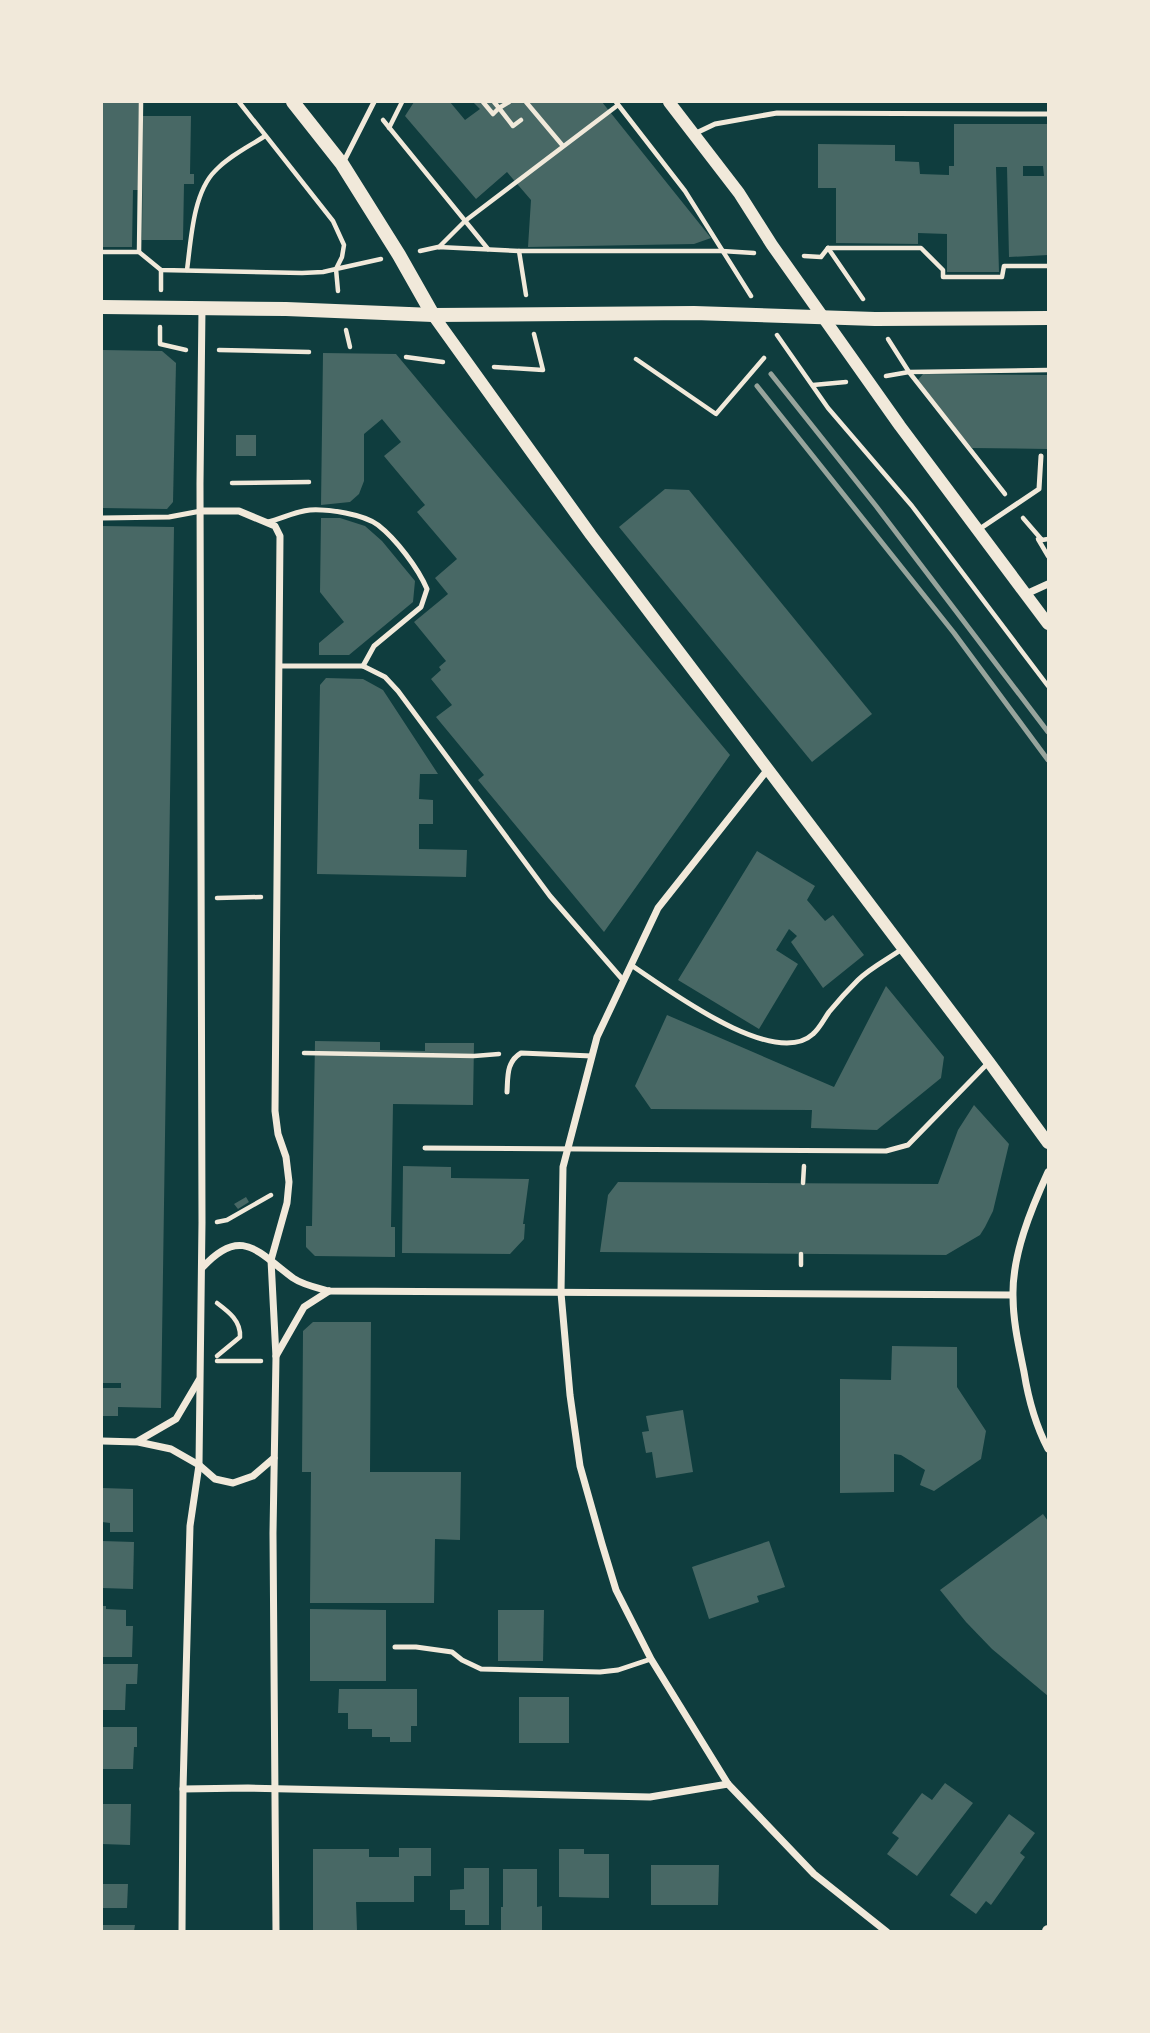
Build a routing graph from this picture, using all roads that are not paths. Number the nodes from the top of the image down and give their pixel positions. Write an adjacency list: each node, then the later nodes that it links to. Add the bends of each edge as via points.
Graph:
1 (293, 102): 6 (main road)
2 (669, 102): 5 (street)
3 (373, 104): 6 (lane)
4 (1048, 114): 5 (lane, via 776,113 715,124)
5 (693, 135): 10 (street)
6 (342, 164): 9 (main road)
7 (102, 307): 8 (main road)
8 (202, 308): 9 (main road); 13 (street)
9 (433, 316): 10 (main road, via 694,313); 22 (street)
10 (825, 318): 11 (main road); 16 (street)
11 (1048, 318)
12 (1041, 456): 16 (lane, via 1039,489)
13 (201, 511): 14 (lane, via 169,517); 15 (street, via 239,511); 34 (street)
14 (102, 518)
15 (268, 523): 20 (street, via 280,536); 21 (lane, via 309,510 365,518 379,526 421,576 427,589 421,607 374,646)
16 (978, 530): 18 (street)
17 (1048, 584): 18 (street)
18 (1026, 594): 19 (street)
19 (1048, 624)
20 (280, 666): 21 (lane); 33 (street, via 275,1111 288,1173 287,1203)
21 (363, 666): 25 (lane, via 385,677 398,691 550,896)
22 (768, 769): 23 (street); 24 (street, via 658,908)
23 (903, 948): 24 (lane, via 859,978 813,1035 783,1044 747,1035 692,1006); 27 (street)
24 (631, 965): 25 (street)
25 (624, 981): 26 (street)
26 (592, 1056): 28 (lane, via 521,1053 509,1064); 31 (street)
27 (989, 1062): 29 (street); 31 (lane, via 908,1146 886,1151)
28 (507, 1092)
29 (1048, 1143)
30 (425, 1148): 31 (lane)
31 (566, 1150): 36 (street)
32 (1048, 1172): 37 (street, via 1030,1212)
33 (271, 1259): 34 (street, via 258,1250 236,1245 212,1256); 35 (street, via 296,1281); 38 (street)
34 (202, 1268): 39 (street)
35 (329, 1291): 36 (street); 38 (street, via 303,1307)
36 (561, 1293): 37 (street); 46 (street, via 580,1466 617,1590)
37 (1013, 1295): 42 (street, via 1027,1389)
38 (276, 1359): 43 (street)
39 (200, 1379): 41 (street, via 176,1419); 44 (street)
40 (102, 1441): 41 (street)
41 (138, 1442): 44 (street, via 171,1449)
42 (1048, 1449)
43 (274, 1458): 44 (street, via 253,1476 233,1483 215,1479); 49 (street)
44 (199, 1465): 48 (street, via 190,1526)
45 (395, 1647): 46 (lane, via 452,1652 481,1669 600,1672)
46 (651, 1659): 47 (street)
47 (728, 1784): 49 (street, via 650,1797); 52 (street, via 814,1874)
48 (183, 1789): 49 (street); 50 (street)
49 (276, 1789): 51 (street)
50 (182, 1931)
51 (276, 1931)
52 (887, 1931)

